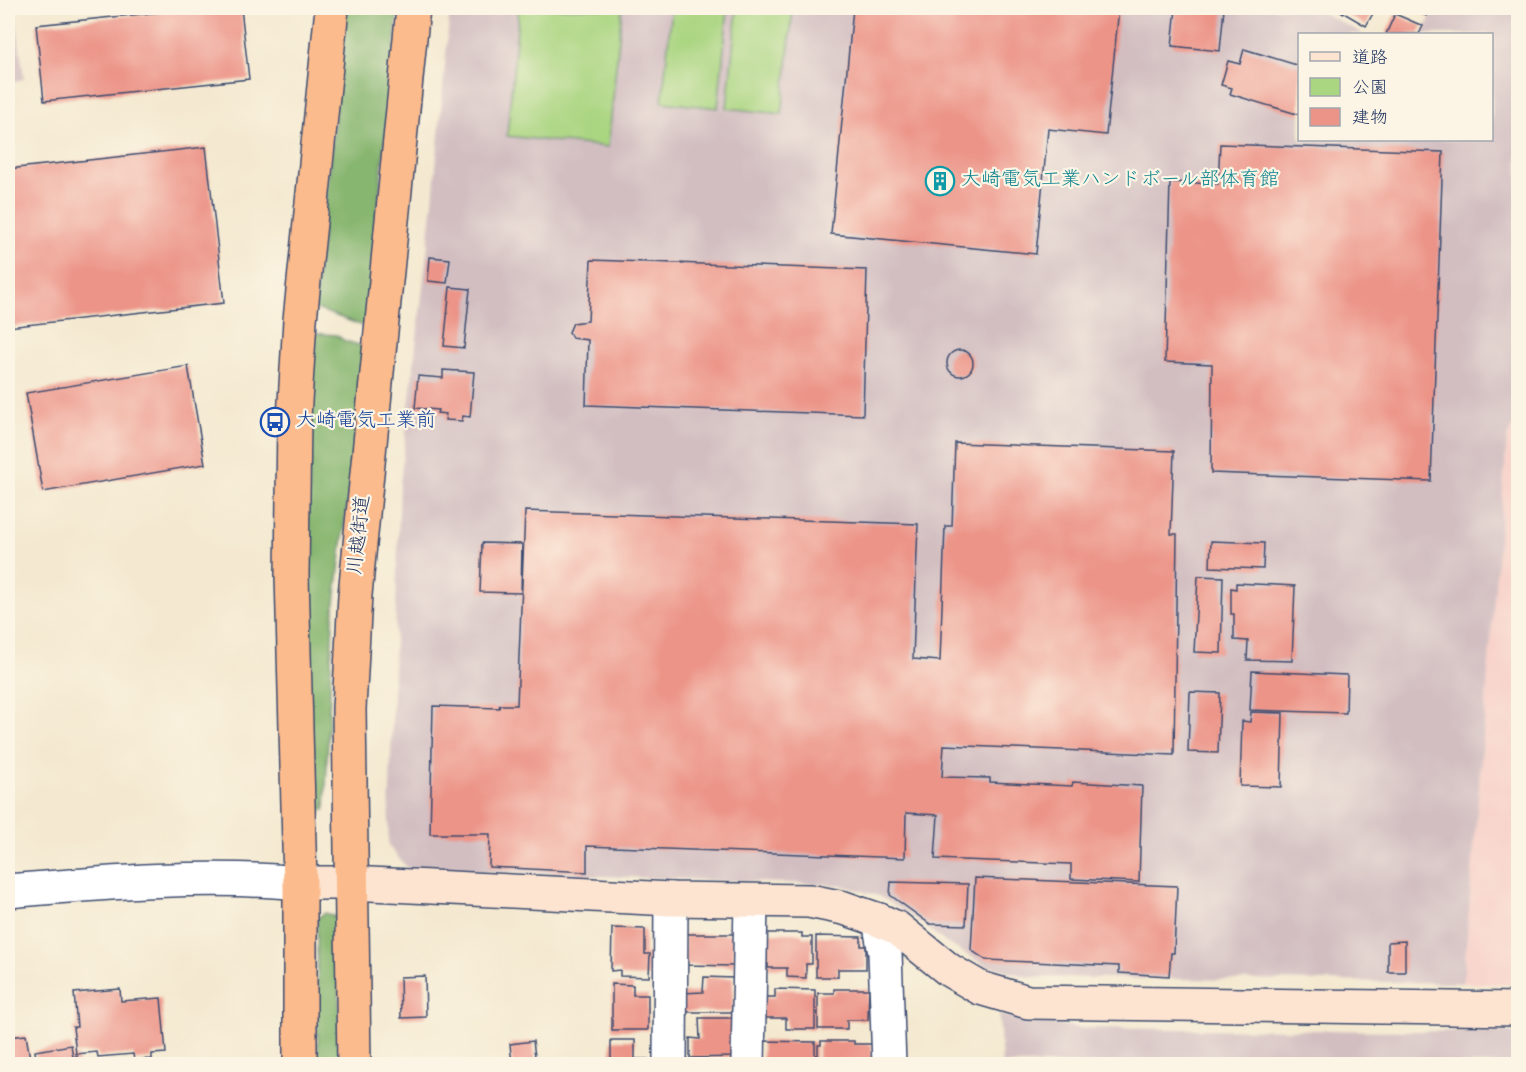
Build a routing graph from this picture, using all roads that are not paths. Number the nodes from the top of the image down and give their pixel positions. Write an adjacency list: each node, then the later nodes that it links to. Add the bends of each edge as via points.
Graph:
1 (332, 8): 3 (highway, via 300,320 294,418 292,575)
2 (413, 8): 4 (highway, 川越街道, via 355,595 349,709)
3 (300, 883): 4 (street); 5 (street, via 110,883); 10 (highway)
4 (350, 883): 6 (street); 11 (highway, 川越街道)
5 (8, 891)
6 (671, 899): 7 (street); 12 (street)
7 (751, 901): 8 (street, via 809,901); 13 (street)
8 (879, 920): 9 (street, via 897,928 949,970 980,988 1028,1002); 14 (street, via 885,953)
9 (1518, 1009)
10 (300, 1065)
11 (354, 1065)
12 (670, 1065)
13 (748, 1065)
14 (889, 1065)

